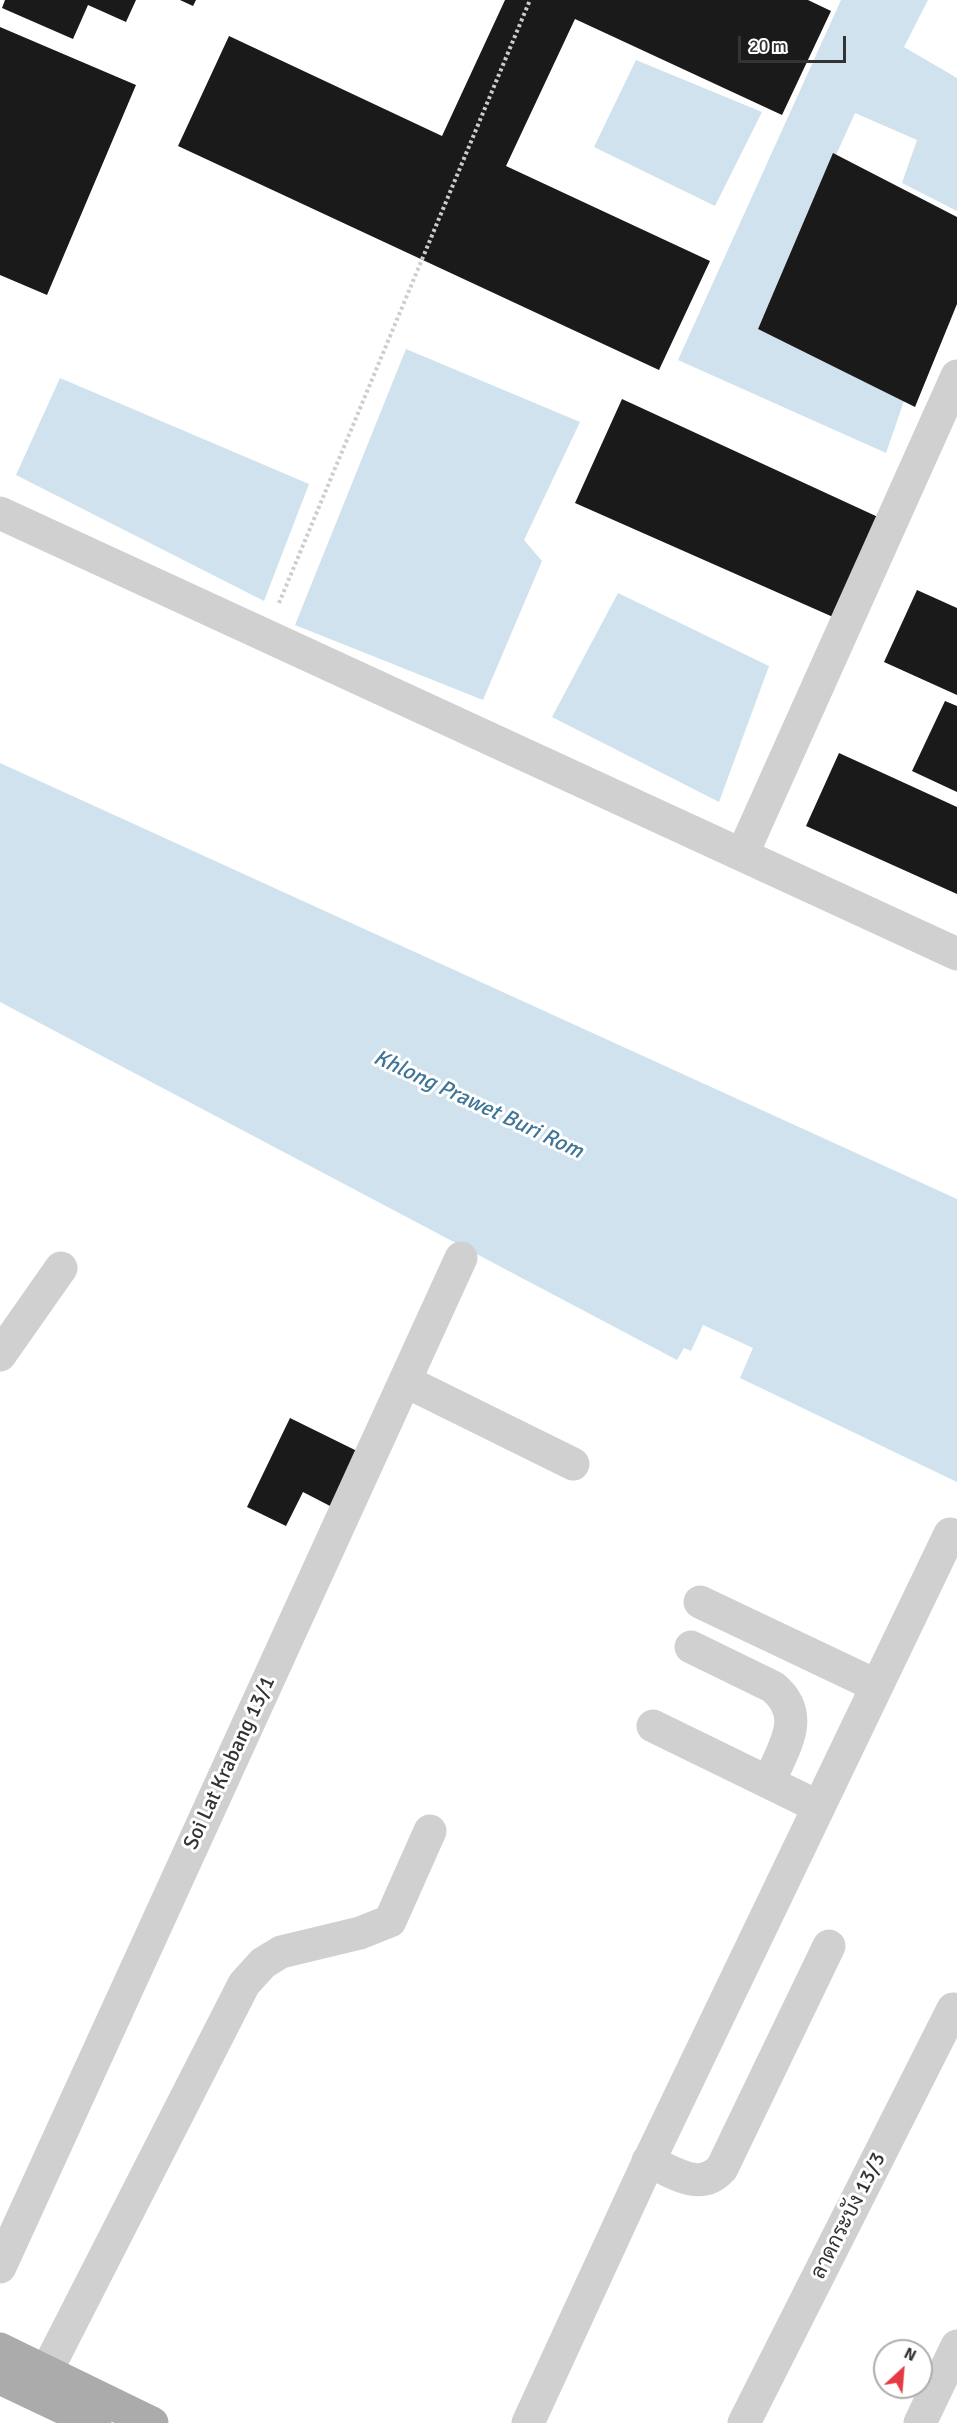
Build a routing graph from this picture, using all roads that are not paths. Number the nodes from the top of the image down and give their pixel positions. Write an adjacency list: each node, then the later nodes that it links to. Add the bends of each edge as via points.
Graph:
1 (957, 376): 3 (street)
2 (0, 513): 3 (street)
3 (742, 855): 4 (street)
4 (957, 954)
5 (461, 1258): 8 (street, Soi Lat Krabang 13/1)
6 (61, 1268): 7 (street)
7 (0, 1355)
8 (405, 1381): 9 (street); 21 (street, Soi Lat Krabang 13/1)
9 (573, 1464)
10 (950, 1534): 13 (street)
11 (700, 1602): 13 (street)
12 (691, 1647): 15 (street, via 784,1696 793,1722)
13 (877, 1686): 16 (street)
14 (653, 1726): 15 (street)
15 (769, 1782): 16 (street)
16 (819, 1807): 20 (street)
17 (430, 1831): 24 (street, via 390,1921 360,1934 281,1952 263,1963 244,1984)
18 (829, 1946): 20 (street, via 722,2168 713,2178 702,2181)
19 (953, 2010): 29 (street, ลาดกระบัง 13/3)
20 (648, 2161): 28 (street)
21 (0, 2267)
22 (957, 2346): 30 (street)
23 (0, 2349): 24 (main road)
24 (46, 2372): 27 (main road)
25 (0, 2378): 26 (main road)
26 (95, 2423)
27 (152, 2423)
28 (528, 2423)
29 (744, 2423)
30 (920, 2423)

